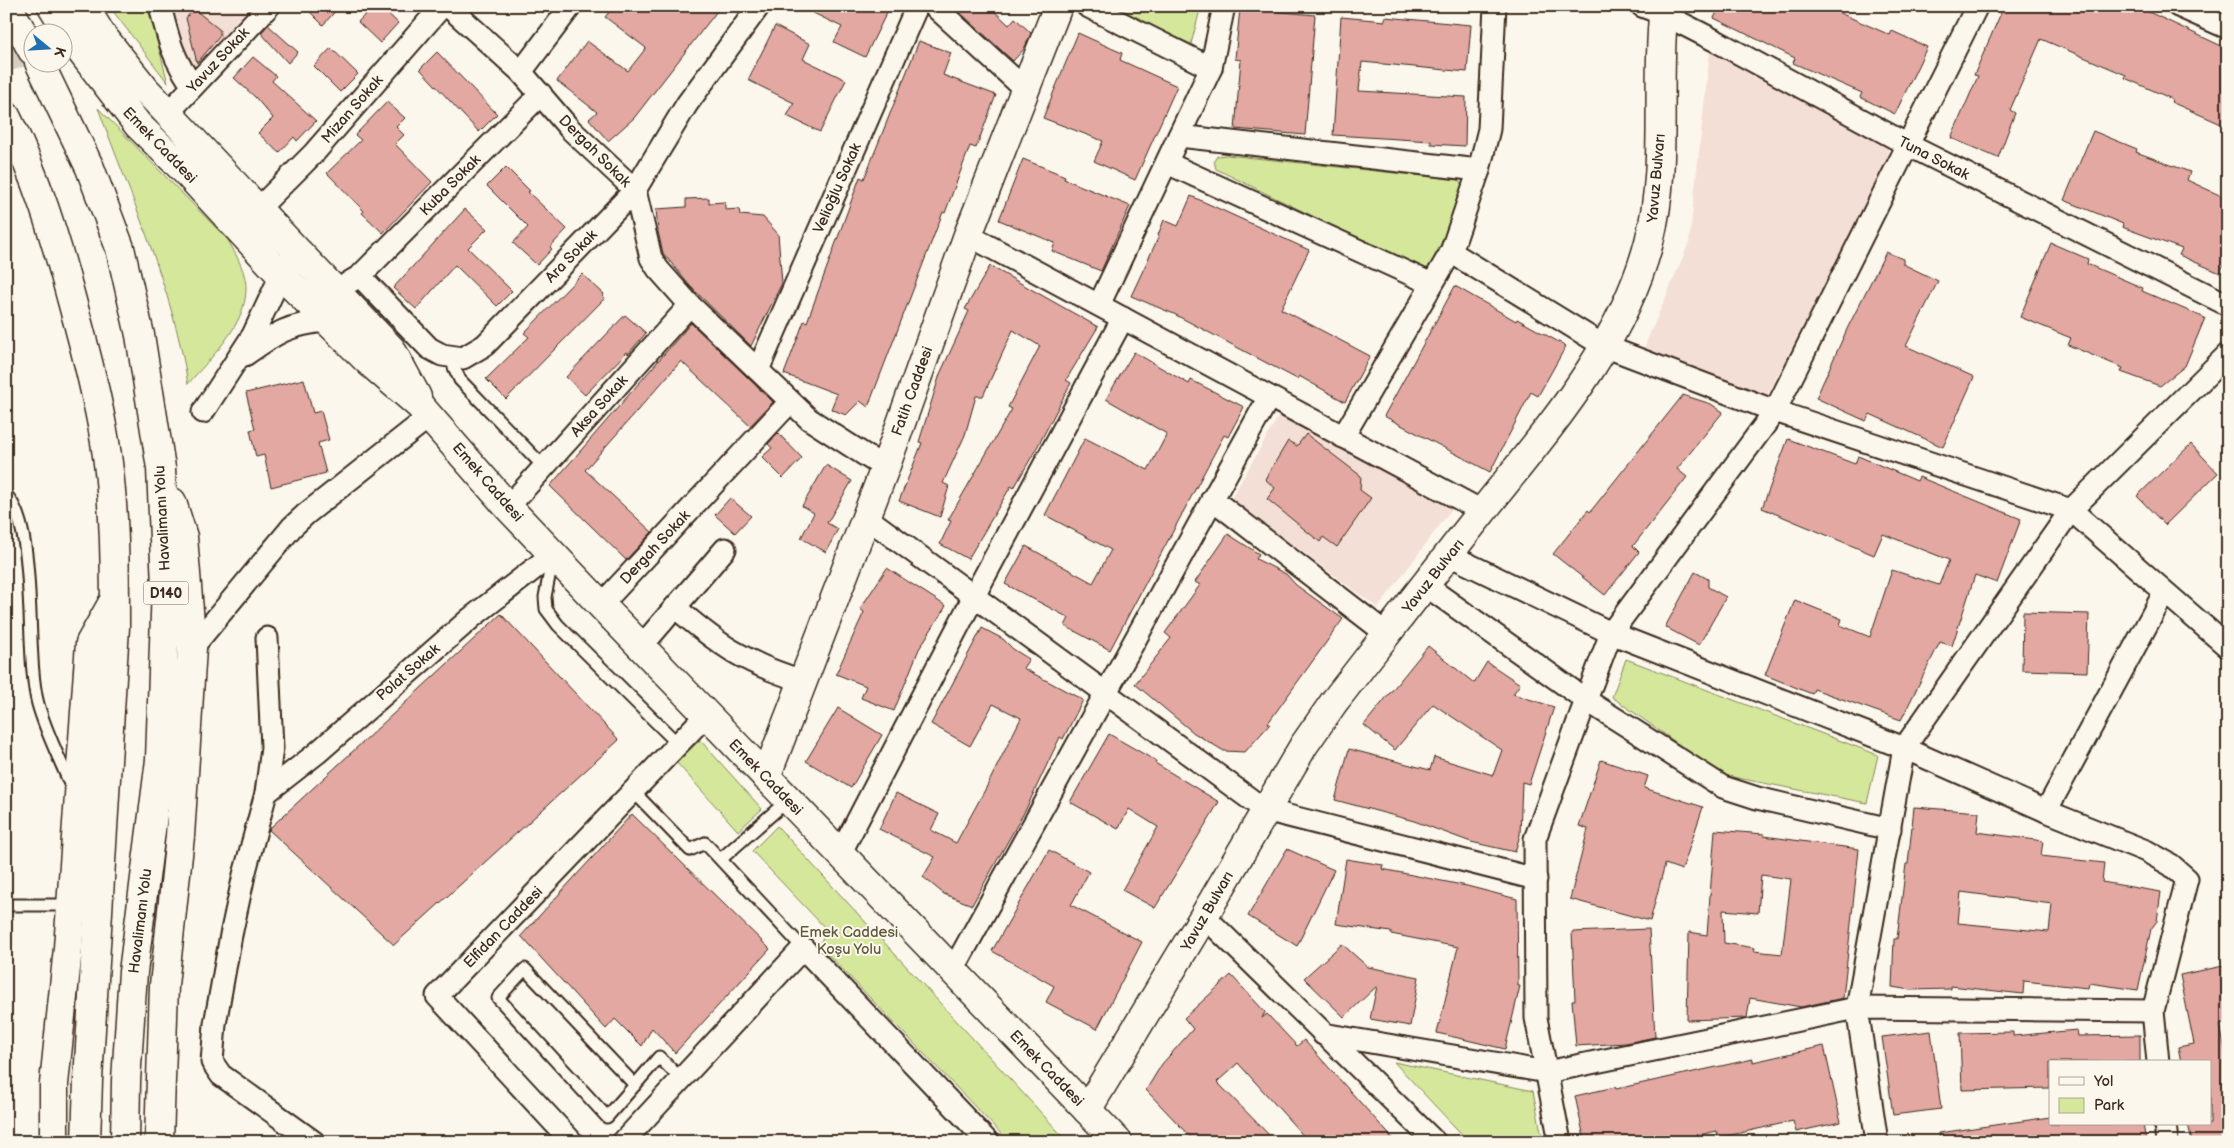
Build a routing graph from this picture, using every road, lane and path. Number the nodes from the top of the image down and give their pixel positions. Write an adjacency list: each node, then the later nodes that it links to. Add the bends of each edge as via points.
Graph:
1 (8, 6): 20 (main road)
2 (52, 6): 38 (main road, Emek Caddesi, via 80,50 138,125 188,174)
3 (84, 6): 27 (main road, via 125,66)
4 (160, 6): 24 (street, via 170,47)
5 (269, 6): 24 (street, Yavuz Sokak)
6 (442, 6): 34 (street, Mizan Sokak, via 314,153)
7 (448, 6): 23 (street, Dergah Sokak)
8 (572, 6): 23 (street)
9 (759, 6): 33 (street, Ara Sokak, via 687,104)
10 (917, 6): 51 (street, Velioğlu Sokak)
11 (934, 6): 25 (street)
12 (1058, 6): 25 (main road, Fatih Caddesi)
13 (1087, 6): 21 (street)
14 (1224, 6): 21 (street)
15 (1495, 6): 32 (street, via 1489,129)
16 (1978, 6): 30 (street)
17 (2178, 6): 19 (street)
18 (1656, 9): 30 (street, Tuna Sokak); 47 (main road, Yavuz Bulvarı, via 1659,174 1655,213 1637,278)
19 (2228, 28)
20 (22, 32)
21 (1211, 68): 29 (street)
22 (44, 72): 59 (main road, Havalimanı Yolu / D140, via 90,168 120,248 140,335)
23 (521, 72): 26 (street, Dergah Sokak)
24 (193, 86): 27 (street, Yavuz Sokak)
25 (1026, 90): 35 (main road, Fatih Caddesi)
26 (541, 94): 33 (street, Dergah Sokak, via 570,129); 39 (street, Kuba Sokak)
27 (168, 113): 34 (main road)
28 (10, 134): 73 (main road, via 38,185 86,350 105,443)
29 (1179, 136): 31 (street); 32 (street)
30 (1908, 145): 43 (street, Tuna Sokak); 55 (street)
31 (1167, 162): 40 (street); 44 (street)
32 (1479, 170): 36 (street)
33 (635, 190): 42 (street, Dergah Sokak, via 651,258); 49 (street, Ara Sokak, via 485,345 463,358)
34 (258, 209): 37 (main road)
35 (968, 234): 44 (street); 60 (main road, Fatih Caddesi)
36 (1451, 252): 40 (street); 47 (street)
37 (300, 254): 38 (main road); 41 (main road)
38 (280, 275): 46 (main road, Emek Caddesi); 50 (street)
39 (360, 276): 41 (street); 49 (street, via 429,348)
40 (1432, 284): 57 (street)
41 (335, 290): 54 (main road, via 391,349)
42 (690, 304): 51 (street, Dergah Sokak); 58 (street, Aksa Sokak)
43 (2228, 304)
44 (1100, 305): 45 (street)
45 (1123, 318): 52 (street); 72 (street)
46 (327, 321): 50 (street, via 285,328); 54 (main road, Emek Caddesi)
47 (1604, 346): 55 (street); 65 (main road, Yavuz Bulvarı, via 1568,402)
48 (2228, 354): 64 (street)
49 (452, 358): 58 (lane, via 460,380)
50 (239, 360): 56 (street)
51 (758, 370): 53 (street, Dergah Sokak)
52 (1269, 397): 57 (street); 62 (street)
53 (790, 402): 60 (street, Dergah Sokak, via 809,419); 74 (street, Dergah Sokak)
54 (425, 411): 63 (main road, Emek Caddesi); 81 (street, via 292,527)
55 (1775, 411): 64 (street); 76 (street)
56 (203, 412)
57 (1343, 436): 65 (street)
58 (544, 467): 63 (street, Aksa Sokak)
59 (161, 468): 81 (main road, via 183,537); 115 (main road, Havalimanı Yolu / D140, via 166,586 160,760 133,972)
60 (885, 468): 66 (main road, Fatih Caddesi)
61 (6, 495): 92 (lane, via 24,534 31,657 38,703)
62 (1212, 499): 77 (street); 83 (street)
63 (508, 507): 68 (main road, Emek Caddesi)
64 (2071, 510): 71 (street); 87 (street)
65 (1482, 511): 69 (main road, Yavuz Bulvarı)
66 (866, 516): 72 (street); 82 (main road, Fatih Caddesi)
67 (725, 549): 75 (street)
68 (554, 554): 74 (main road, Emek Caddesi); 86 (lane, via 544,597 546,609 558,625); 90 (street, Polat Sokak, via 471,618 317,753)
69 (1449, 555): 70 (main road, Yavuz Bulvarı); 76 (street)
70 (1426, 585): 77 (main road, Yavuz Bulvarı); 84 (street)
71 (2164, 593): 80 (street); 94 (street)
72 (974, 596): 83 (street); 96 (street)
73 (115, 598): 92 (main road, via 90,643); 114 (main road)
74 (601, 605): 79 (main road, Emek Caddesi)
75 (675, 607): 79 (street); 82 (street, via 728,650 766,669)
76 (1611, 633): 84 (street); 87 (street)
77 (1387, 634): 93 (main road, Yavuz Bulvarı, via 1324,716)
78 (267, 638): 90 (street, via 272,748)
79 (641, 647): 85 (main road, Emek Caddesi)
80 (2228, 647)
81 (192, 648): 116 (main road, via 180,836 164,985)
82 (803, 681): 88 (main road, Fatih Caddesi)
83 (1106, 693): 93 (street); 103 (street)
84 (1586, 700): 95 (street, via 1723,787); 98 (street, via 1536,839)
85 (706, 715): 86 (street, Elfidan Caddesi); 88 (main road, Emek Caddesi)
86 (678, 744): 89 (street, Elfidan Caddesi)
87 (1904, 748): 94 (street); 95 (street)
88 (766, 777): 91 (main road, Emek Caddesi)
89 (633, 791): 97 (lane, via 690,850 705,843); 118 (street, Elfidan Caddesi, via 437,996)
90 (266, 793): 117 (street, via 231,936 215,1024 212,1062 221,1075)
91 (788, 800): 96 (main road, Emek Caddesi); 97 (lane)
92 (78, 805): 100 (main road)
93 (1265, 810): 98 (street); 101 (main road, Yavuz Bulvarı)
94 (2046, 811): 105 (street, via 2146,851 2171,865 2187,879)
95 (1890, 829): 104 (street)
96 (840, 854): 103 (main road, Emek Caddesi)
97 (721, 859): 102 (lane)
98 (1536, 880): 108 (street, via 1536,1018)
99 (6, 905): 100 (lane)
100 (71, 905): 113 (main road, via 54,1084)
101 (1204, 916): 106 (street); 111 (main road, Yavuz Bulvarı)
102 (803, 948): 109 (street); 120 (street)
103 (952, 970): 111 (main road, Emek Caddesi)
104 (1857, 1008): 105 (street); 108 (street); 124 (street)
105 (2153, 1011): 107 (street)
106 (1323, 1034): 108 (street); 122 (street)
107 (2158, 1060)
108 (1548, 1072): 123 (street)
109 (681, 1079): 110 (lane, via 659,1057); 119 (street)
110 (635, 1084): 110 (lane, via 525,970 498,998 607,1118)
111 (1087, 1110): 121 (main road, Emek Caddesi)
112 (2165, 1126): 125 (street)
113 (54, 1142)
114 (86, 1142)
115 (125, 1142)
116 (159, 1142)
117 (314, 1142)
118 (572, 1142)
119 (623, 1142)
120 (988, 1142)
121 (1118, 1142)
122 (1435, 1142)
123 (1560, 1142)
124 (1877, 1142)
125 (2167, 1142)

